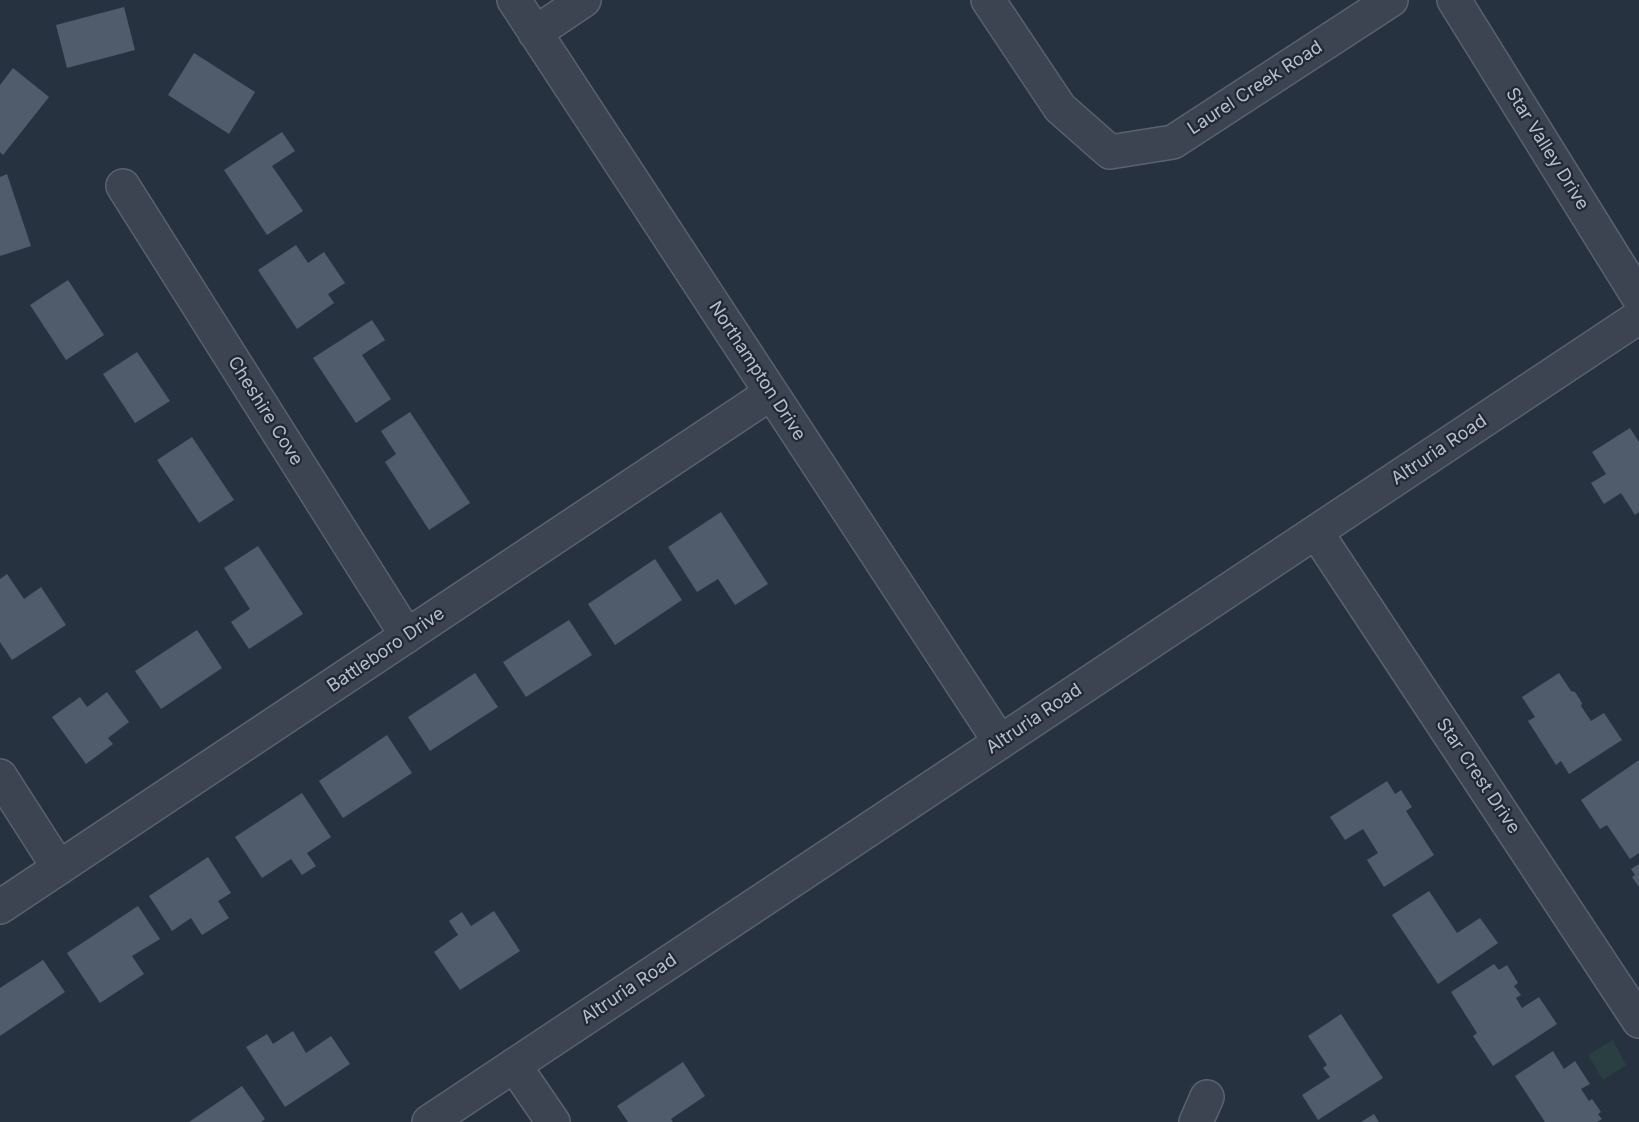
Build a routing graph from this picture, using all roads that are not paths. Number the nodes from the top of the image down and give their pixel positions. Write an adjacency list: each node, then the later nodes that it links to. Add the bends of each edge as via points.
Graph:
1 (514, 0): 6 (street, Northampton Drive)
2 (584, 0): 6 (street)
3 (988, 0): 4 (street, Laurel Creek Road, via 1060,108 1110,152 1173,142)
4 (1391, 0)
5 (1454, 0): 8 (street, Star Valley Drive)
6 (535, 33): 10 (street, Northampton Drive)
7 (123, 186): 12 (street, Cheshire Cove)
8 (1639, 298)
9 (1639, 317): 11 (street, Altruria Road)
10 (771, 393): 12 (street, Battleboro Drive); 13 (street, Northampton Drive)
11 (1316, 532): 13 (street, Altruria Road); 17 (street, Star Crest Drive)
12 (407, 636): 15 (street, Battleboro Drive)
13 (1000, 742): 18 (street, Altruria Road)
14 (0, 776): 15 (street)
15 (59, 868): 16 (street, Battleboro Drive)
16 (0, 907)
17 (1639, 1021)
18 (514, 1065): 19 (street, Altruria Road); 20 (street)
19 (429, 1122)
20 (553, 1122)

